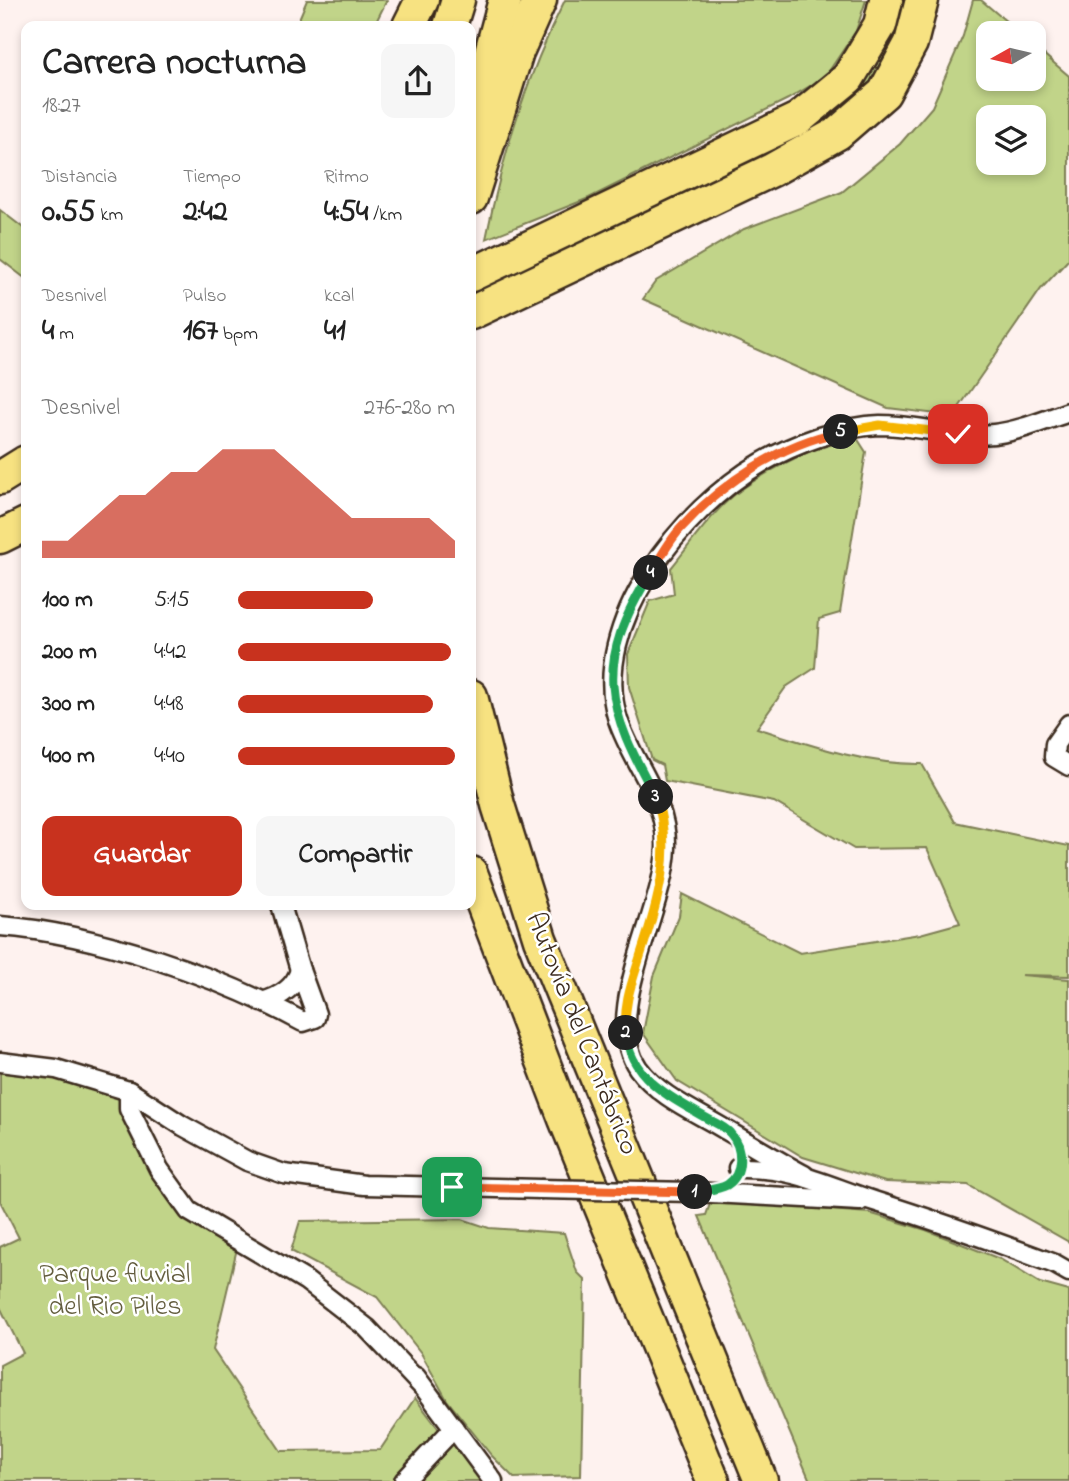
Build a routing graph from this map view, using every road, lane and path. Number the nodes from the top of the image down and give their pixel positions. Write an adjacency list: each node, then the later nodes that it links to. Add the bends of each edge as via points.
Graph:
1 (422, 0): 7 (highway)
2 (458, 0): 8 (highway)
3 (505, 0): 9 (highway)
4 (540, 0): 10 (highway, via 517,52)
5 (886, 0): 11 (highway, via 880,25 848,78 798,119)
6 (922, 0): 12 (highway, via 911,43 884,93 838,134)
7 (412, 21)
8 (452, 21)
9 (476, 127)
10 (476, 182)
11 (476, 272)
12 (485, 307)
13 (1069, 412): 34 (street, via 995,434 880,425 825,435 761,463 705,504 679,530 619,634 611,686 617,718 656,798 666,847 657,903 624,1013 626,1041 638,1068 662,1092)
14 (21, 464): 15 (highway)
15 (0, 478)
16 (21, 488): 17 (highway)
17 (0, 499)
18 (21, 526): 19 (highway)
19 (0, 537)
20 (21, 540): 21 (highway)
21 (0, 545)
22 (476, 716): 45 (highway, Autovía del Cantábrico, via 540,939)
23 (1069, 724): 24 (street, via 1055,744 1054,757)
24 (1069, 766)
25 (476, 886): 33 (highway, Autovía del Cantábrico)
26 (282, 910): 29 (street)
27 (471, 910): 33 (highway)
28 (0, 926): 30 (street, via 82,938 196,974)
29 (300, 970): 30 (street, via 292,986); 30 (street, via 315,1018 303,1022)
30 (262, 1002)
31 (0, 1062): 32 (street, via 56,1069)
32 (129, 1091): 37 (street, bridge, via 247,1161 284,1174 365,1185); 41 (street, via 129,1109 153,1157 189,1211 305,1280 367,1328)
33 (565, 1119): 44 (highway, Autovía del Cantábrico)
34 (730, 1131): 35 (street, via 741,1156); 36 (street)
35 (738, 1170): 36 (street, via 770,1167); 37 (street, via 728,1184); 38 (street, via 765,1188)
36 (804, 1175): 39 (street)
37 (693, 1192): 38 (street)
38 (790, 1196): 39 (street)
39 (875, 1202): 40 (street, via 939,1221)
40 (1069, 1272)
41 (454, 1428): 42 (street); 43 (street)
42 (404, 1481)
43 (493, 1481)
44 (713, 1481)
45 (761, 1481)

